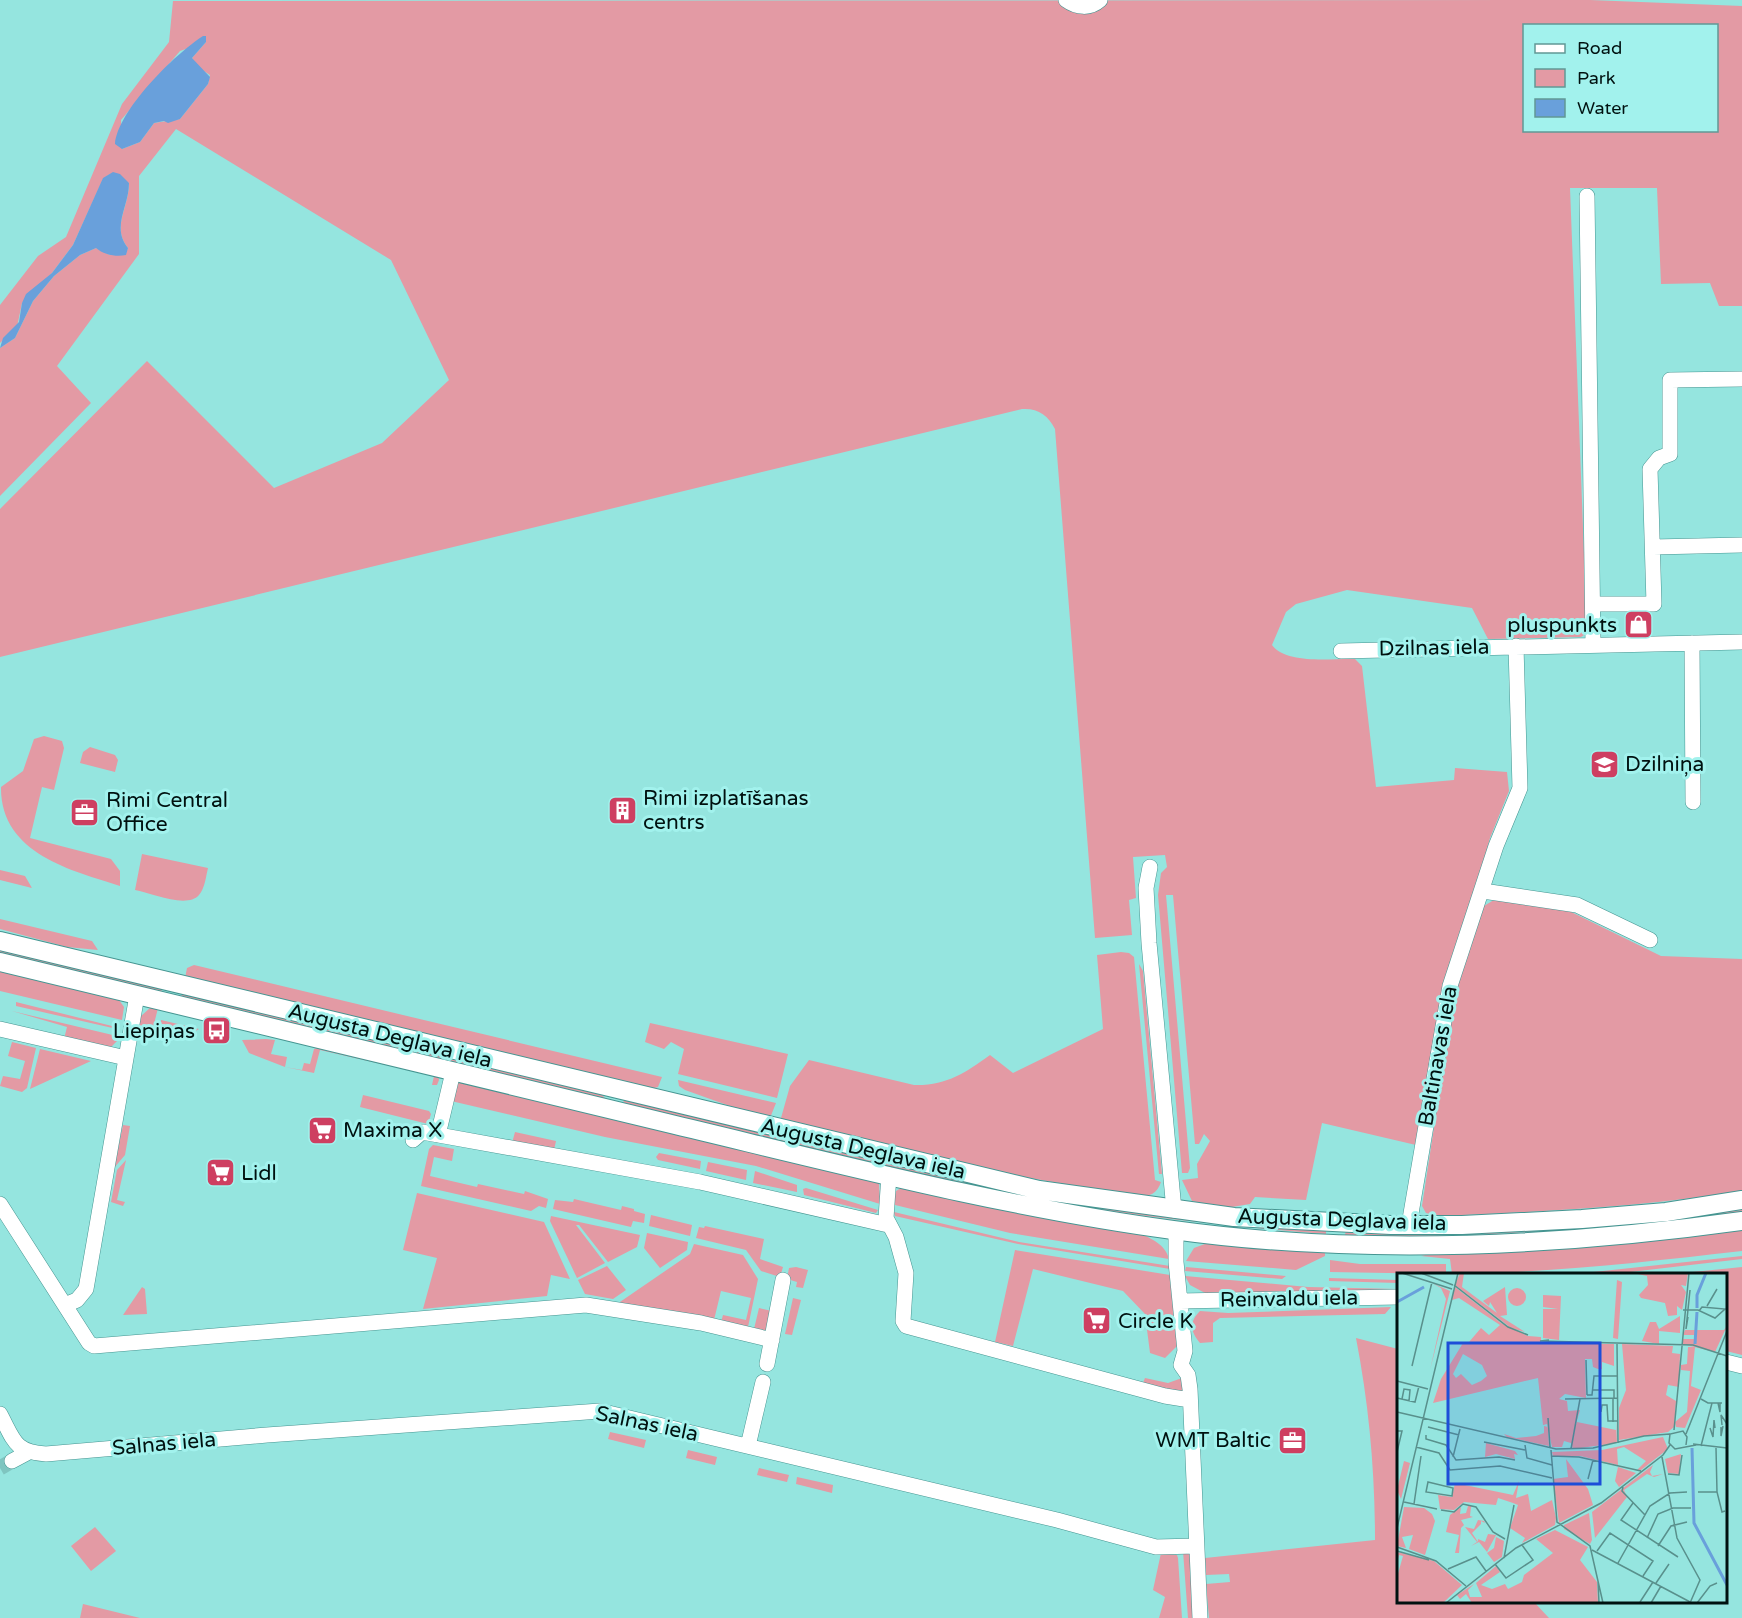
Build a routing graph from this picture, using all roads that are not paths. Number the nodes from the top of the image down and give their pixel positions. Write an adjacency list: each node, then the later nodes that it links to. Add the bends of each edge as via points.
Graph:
1 (1066, 0): 2 (street, via 1080,7)
2 (1100, 0)
3 (1587, 196): 7 (street)
4 (1742, 379): 6 (street, via 1670,380 1670,454 1659,458 1650,469)
5 (1742, 545): 6 (street)
6 (1653, 547): 7 (street, via 1654,604)
7 (1593, 604): 10 (street)
8 (1742, 642): 9 (street, Dzilnas iela)
9 (1692, 643): 10 (street, Dzilnas iela); 13 (street)
10 (1593, 644): 11 (street, Dzilnas iela)
11 (1516, 646): 12 (street, Dzilnas iela); 15 (street, Baltinavas iela, via 1520,788)
12 (1341, 651)
13 (1693, 802)
14 (1150, 867): 30 (street, via 1146,888 1149,943)
15 (1483, 891): 16 (street, via 1576,905); 33 (street, Baltinavas iela, via 1450,986)
16 (1650, 940)
17 (0, 941): 26 (main road, Augusta Deglava iela)
18 (0, 962): 19 (main road, Augusta Deglava iela)
19 (137, 995): 21 (street); 22 (main road, Augusta Deglava iela)
20 (0, 1029): 21 (street)
21 (126, 1058): 38 (street, via 86,1289 77,1300)
22 (453, 1072): 23 (street); 25 (main road, Augusta Deglava iela)
23 (438, 1135): 24 (street, via 418,1133); 32 (street, via 700,1182)
24 (413, 1140)
25 (889, 1175): 28 (main road, Augusta Deglava iela); 32 (street)
26 (1014, 1184): 28 (main road); 30 (main road, Augusta Deglava iela)
27 (1742, 1200): 33 (main road, Augusta Deglava iela, via 1582,1220)
28 (1010, 1203): 34 (main road, Augusta Deglava iela)
29 (0, 1204): 38 (street)
30 (1174, 1210): 33 (main road, Augusta Deglava iela, via 1289,1221)
31 (1742, 1221): 34 (main road, Augusta Deglava iela, via 1581,1239 1472,1244 1329,1242)
32 (888, 1225): 44 (street, via 896,1237 906,1273 906,1326)
33 (1409, 1225)
34 (1176, 1231): 37 (street)
35 (783, 1280): 39 (street)
36 (1397, 1297): 37 (street, Reinvaldu iela)
37 (1180, 1301): 44 (street, via 1185,1351 1181,1365 1188,1375)
38 (65, 1305): 39 (street, via 88,1343 94,1346 586,1305 701,1323)
39 (772, 1340): 41 (street)
40 (1727, 1362): 42 (street)
41 (767, 1364)
42 (1742, 1366)
43 (763, 1382): 46 (street, via 763,1409)
44 (1190, 1400): 49 (street)
45 (0, 1414): 47 (street, via 17,1445)
46 (748, 1446): 47 (street, Salnas iela, via 600,1411 582,1411 84,1452); 49 (street, Salnas iela, via 1156,1547)
47 (27, 1453): 48 (street)
48 (12, 1461)
49 (1196, 1546): 50 (street)
50 (1200, 1618)

